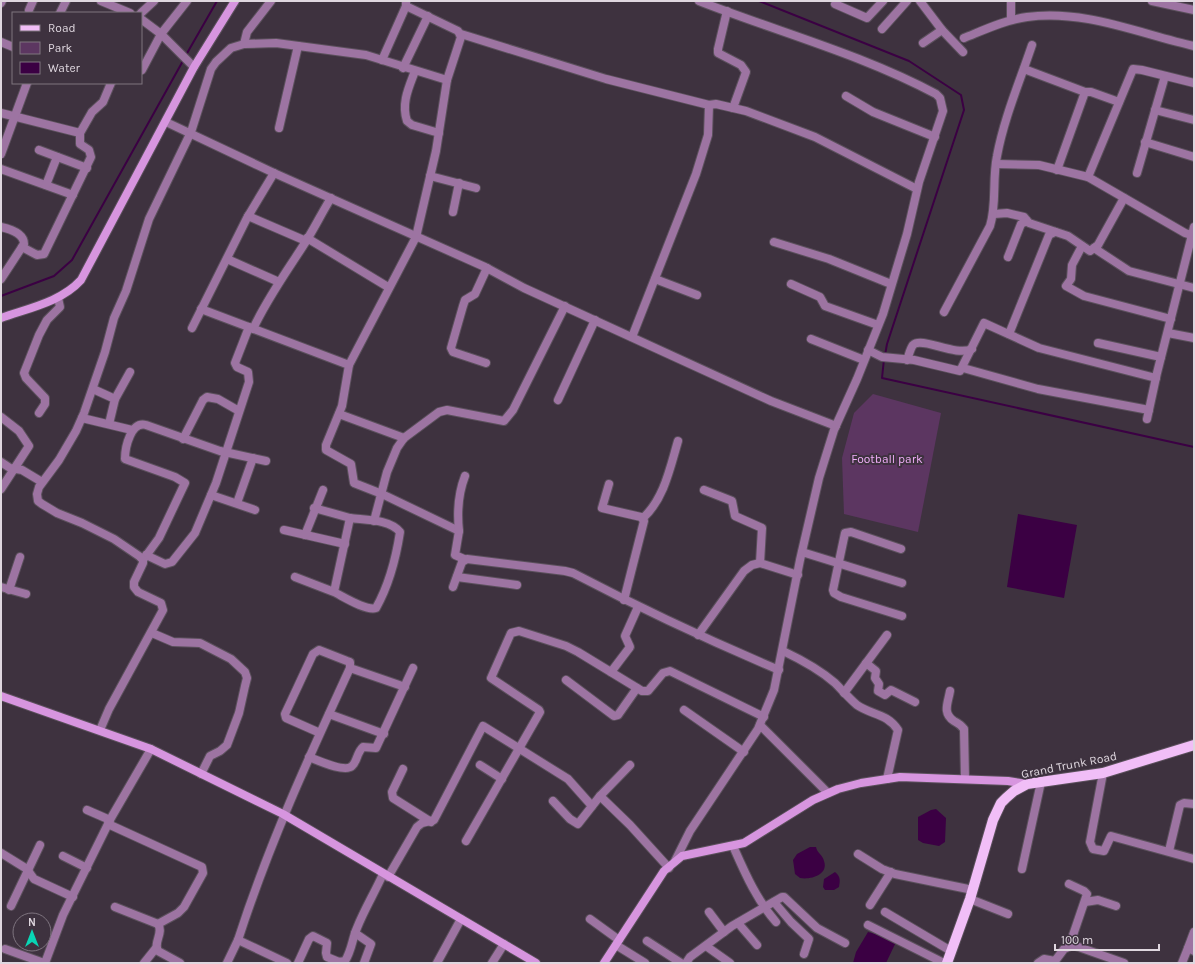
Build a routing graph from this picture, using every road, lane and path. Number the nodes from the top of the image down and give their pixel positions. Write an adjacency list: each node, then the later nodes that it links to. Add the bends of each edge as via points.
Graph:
1 (33, 1): 16 (street)
2 (66, 1): 19 (street)
3 (101, 1): 20 (street)
4 (154, 1): 21 (street)
5 (187, 1): 27 (street)
6 (235, 1): 39 (street)
7 (271, 1): 31 (street, via 248,32)
8 (699, 1): 18 (street)
9 (883, 1): 15 (street, via 867,18)
10 (907, 1): 25 (street)
11 (920, 1): 26 (street)
12 (1011, 1): 24 (street)
13 (1152, 1): 17 (street)
14 (406, 4): 22 (street); 38 (street)
15 (835, 4)
16 (29, 10)
17 (1194, 10)
18 (727, 11): 53 (street, via 718,53 742,65 746,72); 63 (street, via 864,61 936,94 940,98 943,111)
19 (60, 12)
20 (128, 12)
21 (142, 12)
22 (428, 16): 28 (street); 40 (street)
23 (142, 20): 27 (street)
24 (1011, 20): 29 (street); 35 (street, via 1040,16 1072,18 1140,31)
25 (882, 29)
26 (942, 30): 32 (street); 37 (street)
27 (161, 34): 39 (street); 42 (street)
28 (461, 34): 45 (street); 52 (street, via 606,79)
29 (964, 38)
30 (1, 42): 36 (street)
31 (244, 44): 34 (street); 60 (street, via 231,48 211,69)
32 (923, 44)
33 (1032, 45): 41 (street)
34 (298, 46): 38 (street, via 366,55); 59 (street)
35 (1194, 46)
36 (12, 47)
37 (963, 52)
38 (382, 60): 40 (street)
39 (194, 67): 58 (street)
40 (403, 68): 43 (street)
41 (1024, 69): 49 (street); 69 (street, via 1009,112)
42 (142, 70)
43 (415, 71): 45 (street); 62 (street, via 405,98 407,121)
44 (1166, 76): 46 (street); 51 (street, via 1133,69); 54 (street)
45 (447, 80): 62 (street)
46 (1194, 83)
47 (27, 84): 56 (street)
48 (111, 84): 61 (street, via 103,102 92,112)
49 (1085, 92): 51 (street); 72 (street)
50 (846, 96): 63 (street, via 873,112)
51 (1119, 102): 76 (street)
52 (709, 105): 53 (street); 101 (street, via 708,135 696,174)
53 (733, 108): 80 (street, via 816,137)
54 (1155, 110): 57 (street); 64 (street)
55 (1, 113): 56 (street)
56 (14, 117): 61 (street); 66 (street)
57 (1194, 120)
58 (166, 122): 60 (street); 110 (street, via 84,275 67,293)
59 (279, 128)
60 (191, 132): 73 (street); 136 (street, via 149,218 126,291 114,318)
61 (80, 133): 71 (street, via 80,144 89,150 91,157)
62 (439, 133): 75 (street)
63 (935, 137): 80 (street)
64 (1145, 142): 68 (street); 74 (street)
65 (39, 150): 67 (street)
66 (1, 154)
67 (57, 157): 71 (street); 78 (street)
68 (1194, 157)
69 (996, 164): 72 (street, via 1039,165); 85 (street)
70 (1, 168): 78 (street)
71 (87, 168): 81 (street)
72 (1057, 170): 76 (street)
73 (274, 173): 82 (street); 86 (street)
74 (1137, 173)
75 (430, 176): 77 (street); 91 (street)
76 (1088, 177): 83 (street)
77 (459, 183): 79 (street); 84 (street)
78 (46, 185): 81 (street)
79 (476, 188)
80 (917, 189): 105 (street, via 907,234)
81 (73, 194): 96 (street, via 44,254 36,254)
82 (332, 198): 91 (street); 93 (street)
83 (1124, 198): 92 (street); 97 (street)
84 (453, 212)
85 (994, 214): 87 (street, via 1000,212 1017,215); 113 (street)
86 (248, 216): 93 (street); 99 (street)
87 (1027, 221): 90 (street); 98 (street, via 1021,224)
88 (1, 227): 96 (street, via 12,230 22,237)
89 (1194, 227): 92 (street)
90 (1055, 232): 95 (street, via 1068,236); 121 (street, via 1050,235)
91 (416, 236): 100 (street); 107 (street)
92 (1193, 236): 106 (street)
93 (307, 240): 103 (street); 107 (street)
94 (774, 242): 105 (street, via 829,259)
95 (1082, 246): 97 (street, via 1090,251); 115 (street, via 1072,265 1071,279 1066,286 1084,296)
96 (22, 248): 102 (street)
97 (1094, 248): 106 (street, via 1129,271)
98 (1008, 257)
99 (227, 259): 103 (street); 112 (street)
100 (487, 268): 111 (street); 131 (street, via 475,294 465,300 451,348 453,352)
101 (655, 279): 109 (street); 122 (street)
102 (1, 280)
103 (279, 282): 119 (street)
104 (791, 284): 117 (street, via 820,297 825,306)
105 (891, 284): 117 (street)
106 (1180, 284): 108 (street); 115 (street)
107 (388, 287): 132 (street)
108 (1194, 288)
109 (697, 295)
110 (58, 298): 114 (street); 140 (street, via 60,307 47,320 24,373 45,398 45,404)
111 (565, 306): 116 (street); 147 (street, via 514,410 504,421 448,410 439,412)
112 (201, 309): 118 (street); 119 (street)
113 (944, 312)
114 (1, 318)
115 (1171, 319): 120 (street)
116 (595, 320): 122 (street); 138 (street)
117 (878, 325): 127 (street)
118 (192, 328)
119 (251, 328): 132 (street); 139 (street, via 235,363 250,376)
120 (1168, 332): 123 (street); 128 (street)
121 (1009, 334): 126 (street, via 984,323); 135 (street, via 1039,348)
122 (632, 338): 145 (street, via 771,401)
123 (1194, 338)
124 (811, 339): 129 (street)
125 (1098, 343): 128 (street)
126 (972, 349): 130 (street, via 960,352 917,343); 133 (street)
127 (868, 350): 129 (street); 130 (street, via 882,357)
128 (1161, 357): 135 (street)
129 (864, 360): 145 (street)
130 (907, 360): 133 (street, via 960,371)
131 (486, 363)
132 (349, 365): 141 (street)
133 (963, 368): 135 (street, via 1148,415)
134 (130, 372): 137 (street)
135 (1156, 378)
136 (93, 389): 137 (street); 143 (street)
137 (115, 399): 144 (street)
138 (558, 400)
139 (239, 411): 148 (street, via 218,398 205,398); 150 (street)
140 (39, 413)
141 (339, 414): 147 (street); 161 (street, via 326,450 351,464 354,483)
142 (1, 417): 154 (street, via 19,431 29,446)
143 (82, 418): 144 (street); 156 (street, via 59,460)
144 (109, 424): 146 (street)
145 (836, 426): 174 (street, via 819,478)
146 (132, 430): 148 (street, via 142,423); 176 (street, via 125,459 185,483 160,538)
147 (404, 438): 161 (street, via 387,472)
148 (183, 439): 150 (street)
149 (678, 441): 167 (street, via 656,505)
150 (226, 452): 151 (street); 162 (street)
151 (253, 458): 152 (street); 163 (street)
152 (266, 461)
153 (1, 462): 154 (street)
154 (13, 469): 156 (street, via 22,470); 158 (street)
155 (465, 476): 170 (street, via 460,487 457,514)
156 (42, 482): 176 (street, via 37,494 38,501 42,504 114,539)
157 (609, 484): 167 (street, via 602,508)
158 (1, 489)
159 (323, 490): 164 (street)
160 (704, 490): 178 (street, via 732,501 735,516 762,528)
161 (382, 494): 168 (street); 170 (street)
162 (211, 495): 163 (street); 176 (street, via 195,533 172,562 165,564)
163 (237, 503): 165 (street)
164 (314, 508): 166 (street); 171 (street)
165 (255, 510)
166 (350, 518): 168 (street); 172 (street)
167 (643, 518): 190 (street, via 641,538)
168 (374, 521): 188 (street, via 395,526 400,532 388,582 379,603 372,609)
169 (284, 530): 171 (street)
170 (459, 531): 177 (street, via 455,555)
171 (305, 535): 172 (street)
172 (345, 544): 188 (street)
173 (901, 549): 179 (street, via 848,532 844,535)
174 (802, 552): 179 (street); 180 (street)
175 (20, 557): 187 (street)
176 (145, 558): 193 (street, via 134,587 163,606)
177 (464, 559): 182 (street); 190 (street, via 573,573)
178 (760, 563): 180 (street); 194 (street, via 744,571)
179 (837, 564): 183 (street); 192 (street, via 834,593)
180 (798, 575): 196 (street)
181 (295, 577): 188 (street)
182 (457, 577): 184 (street); 186 (street)
183 (902, 583)
184 (517, 584)
185 (1, 587): 187 (street)
186 (453, 587)
187 (10, 590): 189 (street)
188 (334, 592)
189 (26, 594)
190 (624, 600): 191 (street)
191 (638, 607): 194 (street); 201 (street, via 625,636 630,647)
192 (902, 616)
193 (152, 633): 213 (street); 225 (street, via 174,642 200,643 231,659 245,672 247,678 239,713 227,745 210,756)
194 (698, 635): 200 (street)
195 (887, 635): 197 (street)
196 (783, 651): 200 (street); 206 (street, via 809,663)
197 (866, 663): 206 (street); 208 (street, via 876,671 878,691 885,695 892,690)
198 (350, 668): 203 (street); 210 (street); 214 (street, via 350,662 319,650 313,654 296,687 285,716)
199 (413, 668): 203 (street)
200 (779, 670): 211 (street)
201 (611, 672): 204 (street); 217 (street, via 566,646 519,632 511,633 491,678 539,710 539,715)
202 (566, 680): 204 (street, via 614,716 618,715)
203 (405, 686): 215 (street)
204 (637, 688): 211 (street, via 644,692 648,691 663,673 670,671)
205 (950, 691): 228 (street, via 946,714 964,729)
206 (844, 693): 227 (street, via 859,706 893,722 898,730)
207 (1, 696): 213 (street)
208 (915, 702)
209 (684, 710): 219 (street)
210 (329, 714): 214 (street); 215 (street)
211 (764, 717): 212 (street)
212 (760, 725): 219 (street); 231 (street)
213 (100, 730): 218 (street)
214 (320, 733): 220 (street)
215 (384, 734): 220 (street, via 376,748 366,746 360,750 353,766 349,768)
216 (1194, 745): 224 (main road, Grand Trunk Road)
217 (520, 748): 226 (street); 235 (street, via 568,779); 239 (street, via 485,726 481,727)
218 (151, 749): 225 (street); 238 (street)
219 (744, 752): 248 (street, via 704,810)
220 (308, 757): 237 (street)
221 (630, 764): 232 (street)
222 (480, 765): 226 (street)
223 (403, 769): 239 (street, via 392,792 393,798)
224 (1103, 773): 229 (main road, Grand Trunk Road); 243 (street, via 1090,842 1093,849 1104,851 1111,836)
225 (201, 774): 237 (street)
226 (502, 779): 240 (street)
227 (887, 779): 228 (street); 231 (street, via 861,783)
228 (966, 779): 230 (street)
229 (1040, 782): 230 (main road, Grand Trunk Road); 250 (street)
230 (1027, 784): 255 (main road, Grand Trunk Road, via 1014,791 996,811)
231 (828, 793): 242 (street, via 744,843)
232 (600, 796): 235 (street); 248 (street)
233 (553, 801): 235 (street, via 578,824)
234 (1194, 804): 243 (street, via 1180,805)
235 (592, 806)
236 (87, 810): 238 (street)
237 (283, 814): 253 (street); 276 (street, via 256,882)
238 (109, 822): 249 (street); 271 (street, via 202,867 203,873 184,907)
239 (431, 822): 253 (street, via 422,823 417,827)
240 (466, 841)
241 (40, 845): 252 (street)
242 (733, 846): 248 (street, via 682,856); 263 (street)
243 (1169, 851): 247 (street)
244 (1, 853): 252 (street, via 27,869)
245 (858, 854): 251 (street)
246 (62, 856): 249 (street)
247 (1194, 859)
248 (671, 866): 278 (street, via 664,872)
249 (87, 868): 256 (street)
250 (1022, 869)
251 (890, 872): 255 (street); 259 (street)
252 (28, 873): 256 (street, via 34,879); 260 (street)
253 (386, 875): 267 (street); 275 (street)
254 (1069, 884): 258 (street, via 1087,894)
255 (971, 895): 266 (street); 287 (main road, Grand Trunk Road)
256 (73, 897): 290 (street)
257 (774, 902): 263 (street); 279 (street, via 784,897 817,928); 288 (street, via 809,939)
258 (1085, 902): 261 (street, via 1098,900); 281 (street, via 1071,941)
259 (870, 905)
260 (11, 906)
261 (1116, 906)
262 (115, 908): 271 (street)
263 (764, 908): 269 (street); 270 (street)
264 (709, 912): 273 (street)
265 (885, 912): 287 (street)
266 (1008, 914)
267 (461, 920): 280 (street); 297 (street)
268 (590, 920): 278 (street)
269 (776, 922)
270 (738, 923): 273 (street); 282 (street)
271 (158, 924): 285 (street, via 160,930)
272 (868, 924): 305 (street)
273 (724, 932): 283 (street)
274 (1194, 932): 286 (street)
275 (355, 933): 295 (street, via 349,956 344,962 327,957 327,943 313,936); 296 (street, via 371,944)
276 (238, 940): 293 (street); 294 (street)
277 (647, 941): 302 (street)
278 (618, 942): 300 (street); 301 (street)
279 (845, 943)
280 (504, 944): 298 (street); 299 (street)
281 (1073, 944): 307 (street, via 1064,949 1056,962 1044,959); 308 (street)
282 (757, 945)
283 (706, 946): 303 (street); 304 (street)
284 (5, 948): 290 (street)
285 (156, 948): 289 (street); 291 (street)
286 (1191, 950): 309 (street)
287 (951, 951): 306 (main road, Grand Trunk Road)
288 (804, 954)
289 (170, 961): 292 (street)
290 (45, 963)
291 (144, 963)
292 (180, 963)
293 (227, 963)
294 (287, 963)
295 (298, 963)
296 (364, 963)
297 (437, 963)
298 (492, 963)
299 (536, 963)
300 (604, 963)
301 (645, 963)
302 (682, 963)
303 (686, 963)
304 (730, 963)
305 (944, 963)
306 (947, 963)
307 (1038, 963)
308 (1124, 963)
309 (1182, 963)

